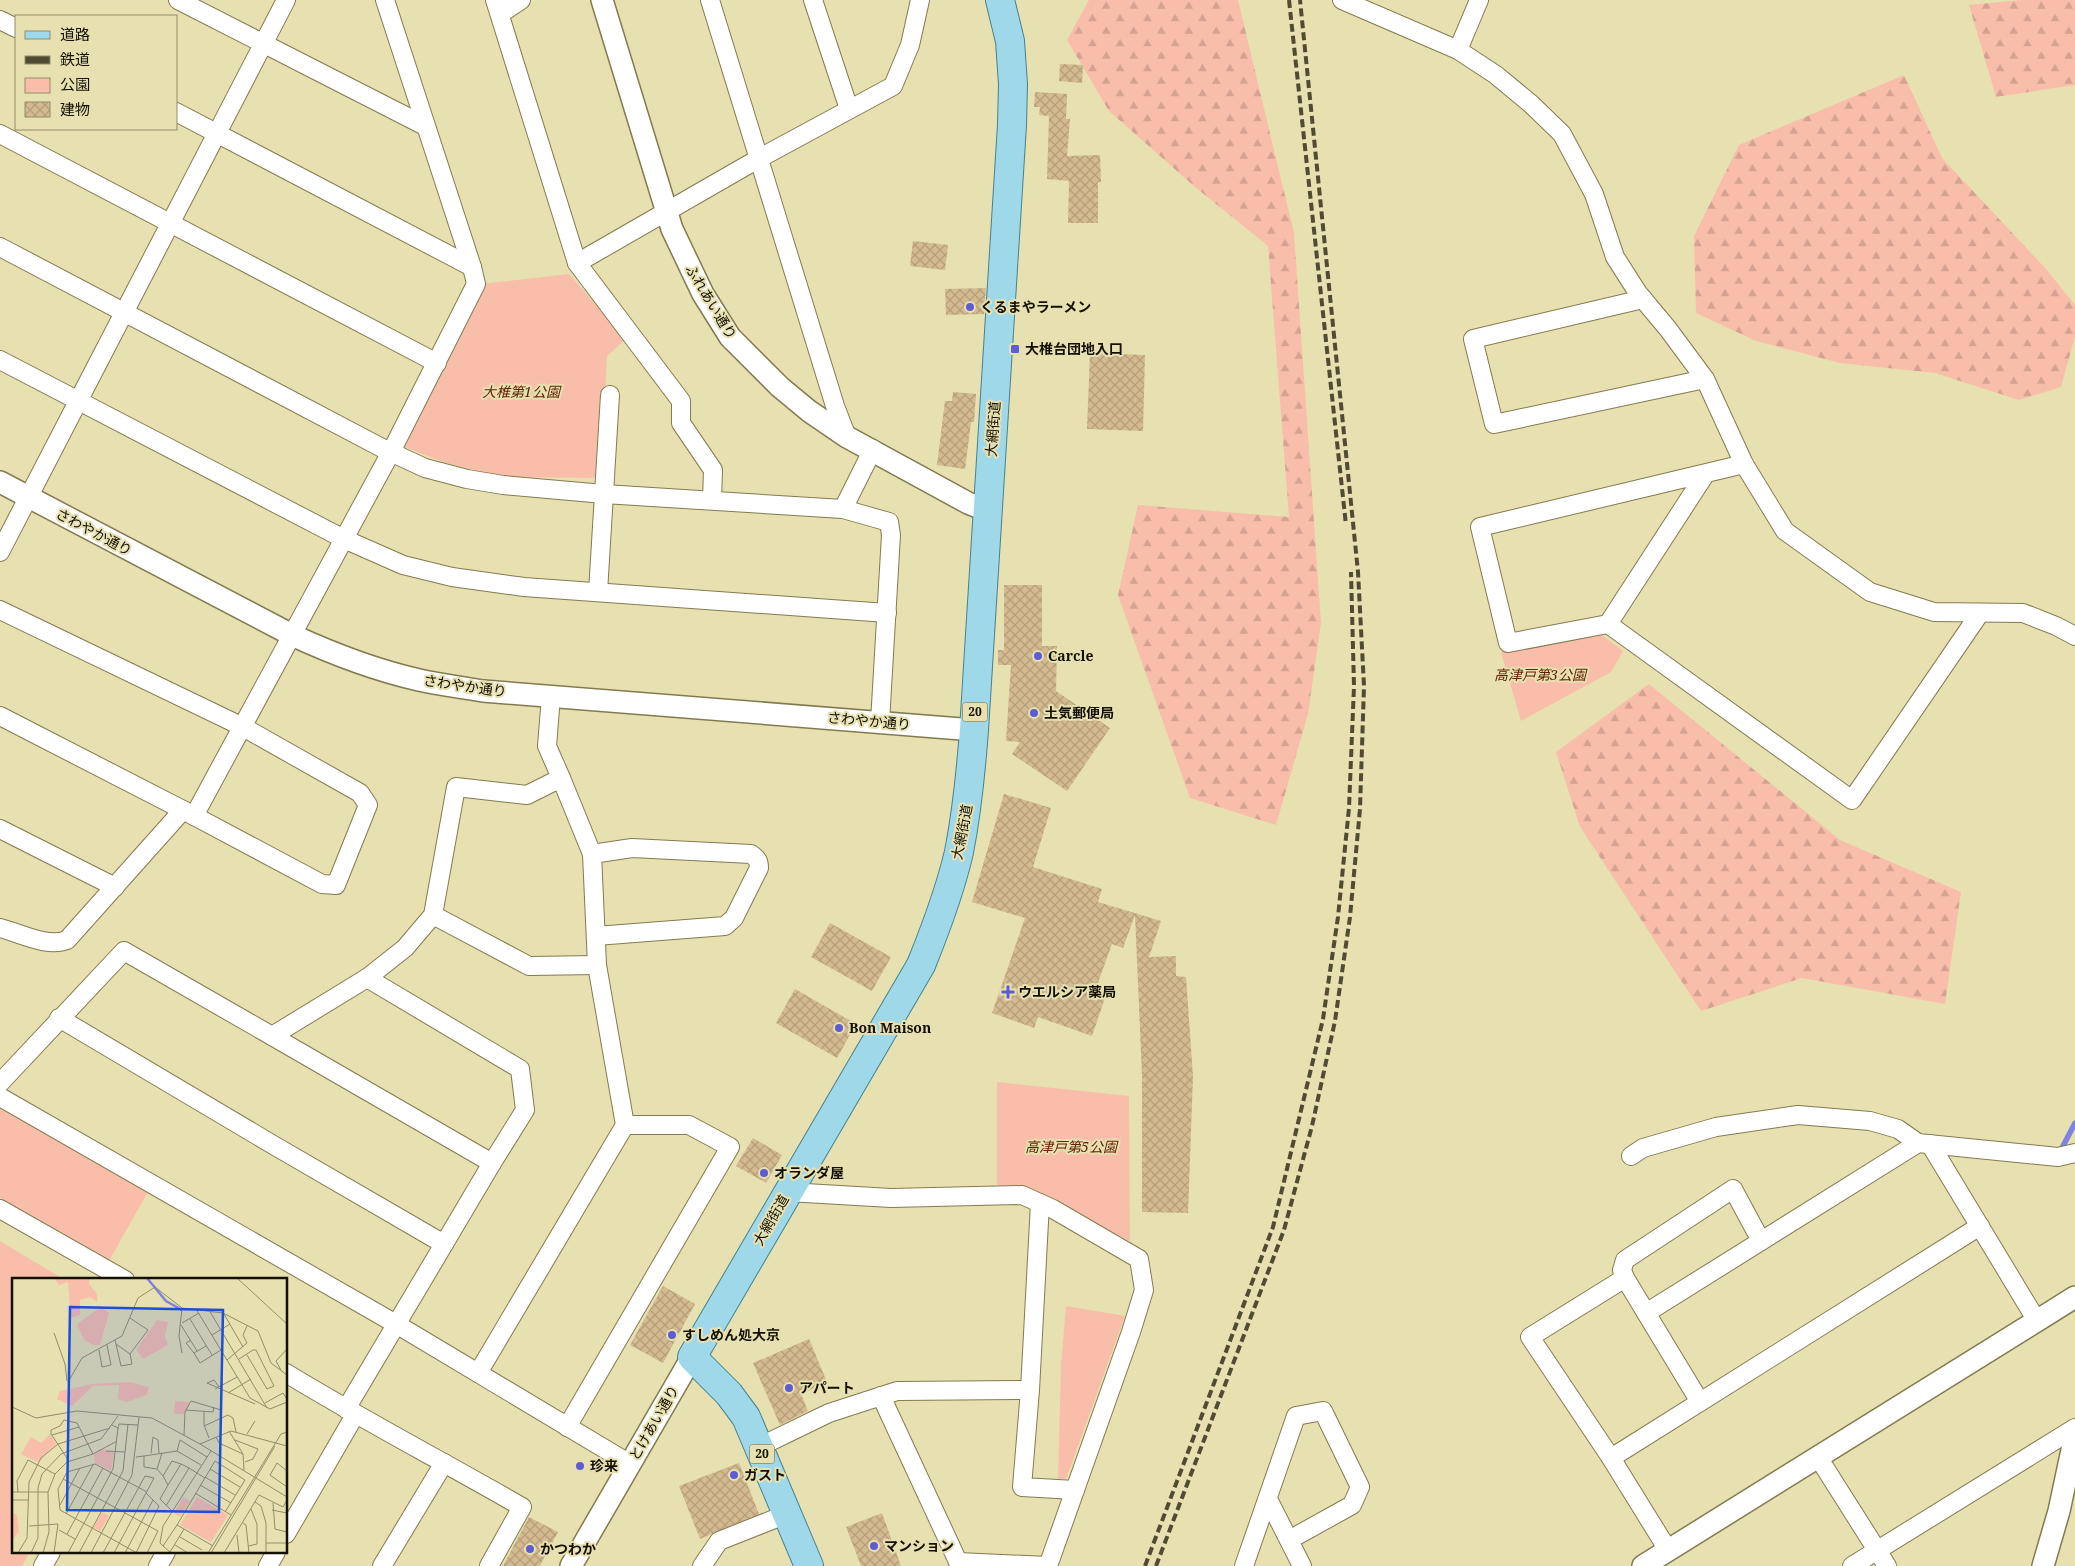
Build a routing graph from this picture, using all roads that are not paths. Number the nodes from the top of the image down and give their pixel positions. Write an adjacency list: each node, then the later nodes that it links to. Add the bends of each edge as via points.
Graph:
1 (178, 0): 15 (street)
2 (286, 0): 15 (street)
3 (385, 0): 19 (street)
4 (520, 0): 12 (street)
5 (602, 0): 23 (street, ふれあい通り)
6 (710, 0): 22 (street)
7 (813, 0): 17 (street)
8 (920, 0): 17 (street, via 910,45 893,86)
9 (1000, 0): 45 (main road, 大網街道 / 20, via 1010,41 1013,84)
10 (1342, 0): 16 (street)
11 (1479, 0): 16 (street)
12 (498, 7): 26 (street)
13 (0, 20): 14 (street)
14 (15, 28)
15 (264, 43): 19 (street); 20 (street)
16 (1458, 50): 28 (street, via 1496,75 1562,134 1594,194 1614,257)
17 (849, 109): 22 (street)
18 (178, 113): 20 (street)
19 (425, 126): 27 (street)
20 (217, 133): 24 (street); 27 (street)
21 (0, 134): 24 (street)
22 (758, 159): 23 (street); 35 (street)
23 (667, 213): 26 (street); 35 (street, ふれあい通り, via 680,249 730,337 780,387)
24 (170, 223): 29 (street); 31 (street)
25 (0, 247): 29 (street)
26 (577, 263): 43 (street, via 682,400 681,423 713,470)
27 (472, 267): 31 (street, via 476,284)
28 (1643, 299): 32 (street); 32 (street, via 1473,339 1494,424)
29 (124, 312): 34 (street); 37 (street)
30 (0, 360): 34 (street)
31 (437, 363): 37 (street)
32 (1705, 379): 38 (street)
33 (610, 395): 41 (street)
34 (78, 401): 42 (street); 46 (street)
35 (847, 437): 36 (street, ふれあい通り)
36 (873, 449): 44 (street); 45 (street, ふれあい通り, via 968,503)
37 (391, 452): 41 (street, via 425,468 467,479); 46 (street)
38 (1744, 464): 39 (street); 51 (street, via 1786,531 1870,592 1934,612)
39 (1706, 473): 52 (street); 52 (street, via 1480,527 1508,643)
40 (0, 482): 42 (street, さわやか通り)
41 (604, 494): 43 (street); 48 (street)
42 (28, 497): 47 (street); 53 (street, さわやか通り)
43 (712, 500): 44 (street)
44 (843, 509): 50 (street, via 889,522)
45 (988, 510): 59 (main road, 大網街道 / 20)
46 (344, 539): 48 (street, via 403,565 452,577 524,587); 53 (street)
47 (0, 552)
48 (598, 592): 50 (street)
49 (0, 610): 58 (street)
50 (887, 613): 57 (street)
51 (1980, 613): 52 (street, via 1852,800); 54 (street, via 2023,613)
52 (1608, 624)
53 (292, 635): 55 (street, さわやか通り, via 367,666 420,680 484,691); 58 (street)
54 (2075, 636)
55 (551, 696): 57 (street, さわやか通り); 60 (street, via 547,746)
56 (0, 716): 61 (street)
57 (880, 722): 59 (street, さわやか通り)
58 (243, 727): 61 (street); 61 (street, via 360,793 368,805 336,885 322,884)
59 (974, 730): 79 (main road, 大網街道 / 20, via 968,800 942,913 924,956)
60 (561, 778): 63 (street); 65 (street, via 527,795 456,787)
61 (189, 813): 64 (street)
62 (0, 829): 64 (street)
63 (592, 854): 67 (street); 67 (street, via 632,848 751,854 759,862 734,918 725,926)
64 (115, 887): 66 (street, via 67,940 60,943)
65 (433, 915): 68 (street, via 529,966); 69 (street, via 405,948)
66 (0, 928)
67 (596, 936): 68 (street)
68 (596, 965): 74 (street)
69 (367, 978): 71 (street); 78 (street, via 520,1069 525,1110)
70 (59, 1018): 71 (street, via 124,951); 72 (street); 84 (street)
71 (272, 1036): 78 (street)
72 (0, 1083)
73 (0, 1097): 90 (street)
74 (625, 1125): 92 (street); 98 (street, via 690,1126 730,1147)
75 (1924, 1143): 76 (street, via 2058,1157); 77 (street, via 1898,1129 1870,1121 1798,1115 1716,1127 1643,1148); 82 (street); 83 (street)
76 (2075, 1153)
77 (1631, 1156)
78 (492, 1163): 84 (street)
79 (788, 1192): 80 (street, via 891,1198 1022,1195); 91 (main road, 大網街道 / 20)
80 (1040, 1203): 94 (street); 106 (street, via 1139,1259 1144,1290)
81 (0, 1209): 85 (street)
82 (1980, 1226): 89 (street); 96 (street)
83 (1761, 1240): 86 (street, via 1733,1189 1625,1260 1622,1270); 88 (street)
84 (444, 1244): 90 (street)
85 (121, 1278)
86 (1626, 1278): 88 (street); 103 (street, via 1530,1337)
87 (2075, 1298): 89 (street)
88 (1646, 1313): 96 (street)
89 (2037, 1321): 102 (street)
90 (396, 1324): 92 (street); 97 (street)
91 (692, 1357): 101 (main road, 20, via 729,1394 746,1417); 105 (street, とけあい通り)
92 (478, 1373): 98 (street)
93 (288, 1374): 97 (street)
94 (1030, 1390): 95 (street, via 897,1391); 106 (street, via 1022,1487)
95 (881, 1396): 101 (street, via 829,1413); 116 (street)
96 (1700, 1402): 103 (street)
97 (351, 1412): 104 (street); 109 (street)
98 (567, 1427): 105 (street)
99 (2075, 1428): 112 (street)
100 (2075, 1436): 130 (street)
101 (759, 1447): 108 (main road, 20)
102 (1818, 1457): 111 (street); 112 (street)
103 (1611, 1458): 111 (street)
104 (444, 1463): 120 (street); 121 (street, via 522,1507)
105 (630, 1464): 122 (street, とけあい通り)
106 (1075, 1490): 116 (street, via 1048,1566)
107 (1268, 1498): 110 (street); 110 (street, via 1296,1416 1323,1411 1360,1487 1352,1505); 125 (street)
108 (787, 1514): 123 (street, via 719,1541); 124 (main road, 20)
109 (288, 1530)
110 (1289, 1540): 126 (street)
111 (1668, 1550): 127 (street)
112 (1877, 1550): 128 (street); 129 (street)
113 (50, 1554): 117 (street)
114 (165, 1554): 118 (street)
115 (275, 1554): 119 (street)
116 (959, 1564)
117 (43, 1566)
118 (158, 1566)
119 (268, 1566)
120 (382, 1566)
121 (489, 1566)
122 (571, 1566)
123 (702, 1566)
124 (809, 1566)
125 (1244, 1566)
126 (1302, 1566)
127 (1643, 1566)
128 (1852, 1566)
129 (1887, 1566)
130 (2043, 1566)

